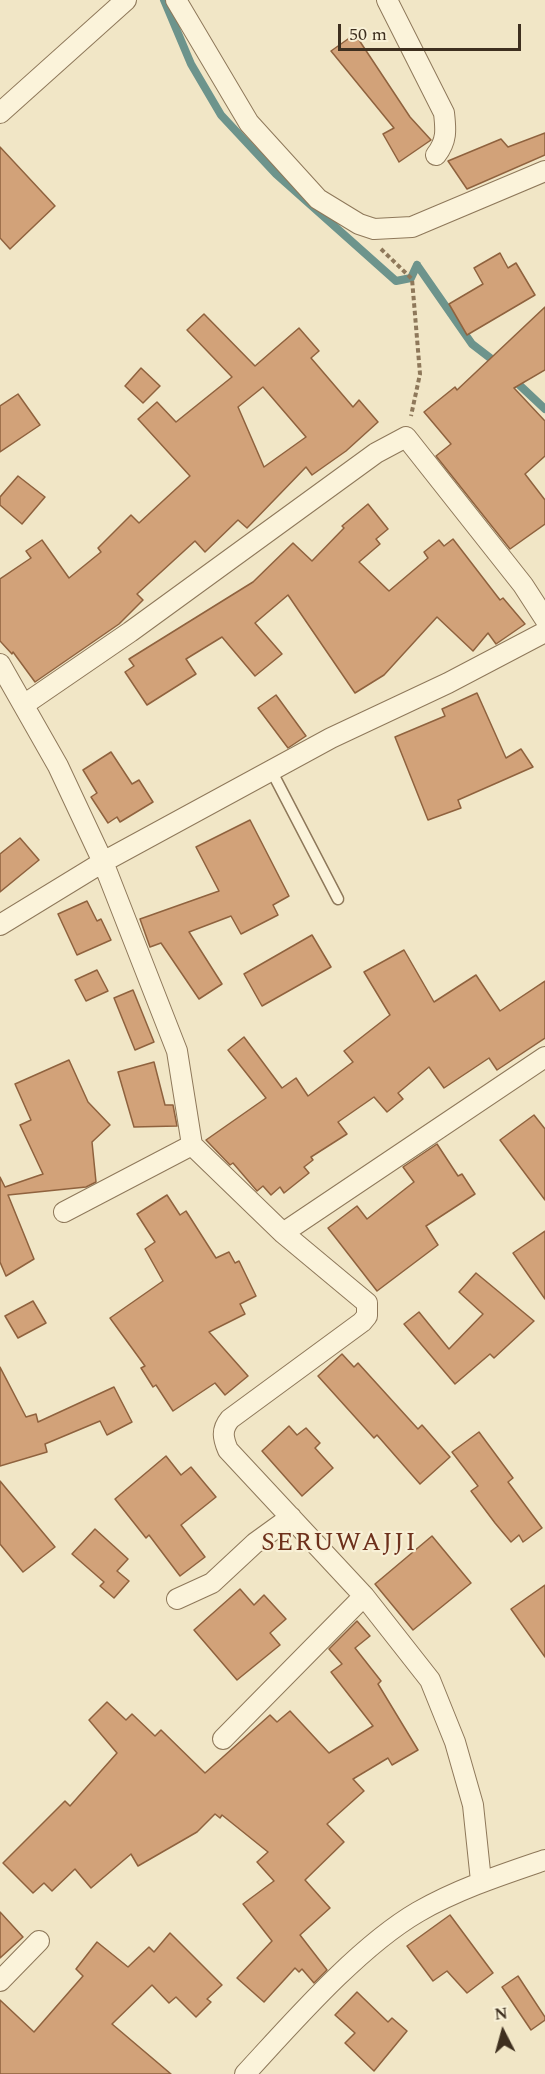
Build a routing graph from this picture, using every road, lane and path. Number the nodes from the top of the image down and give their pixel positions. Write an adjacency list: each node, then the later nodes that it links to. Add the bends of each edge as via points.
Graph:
1 (126, 0): 4 (street)
2 (176, 0): 7 (street, via 249,123 318,199)
3 (387, 0): 5 (street, via 444,113 444,145)
4 (0, 113)
5 (436, 155)
6 (545, 171): 7 (street, via 412,227 374,229)
7 (359, 224): 8 (path, via 412,279 420,374)
8 (406, 437): 9 (street, via 523,585); 12 (street, via 376,453)
9 (545, 619)
10 (545, 632): 13 (street)
11 (0, 664): 12 (street)
12 (25, 704): 14 (street)
13 (271, 770): 14 (street); 15 (lane)
14 (103, 861): 16 (street); 18 (street, via 177,1051)
15 (338, 899)
16 (0, 925)
17 (545, 1057): 20 (street)
18 (192, 1146): 19 (street); 20 (street)
19 (64, 1212)
20 (283, 1233): 21 (street, via 368,1308 362,1322 225,1426 223,1435 228,1450)
21 (291, 1517): 22 (street); 23 (street, via 255,1543 212,1583)
22 (364, 1596): 24 (street); 26 (street, via 430,1680 455,1742 473,1805)
23 (177, 1599)
24 (223, 1739)
25 (545, 1860): 26 (street)
26 (481, 1881): 29 (street, via 419,1912 387,1934 324,1991)
27 (39, 1941): 28 (street)
28 (0, 1981)
29 (245, 2074)

